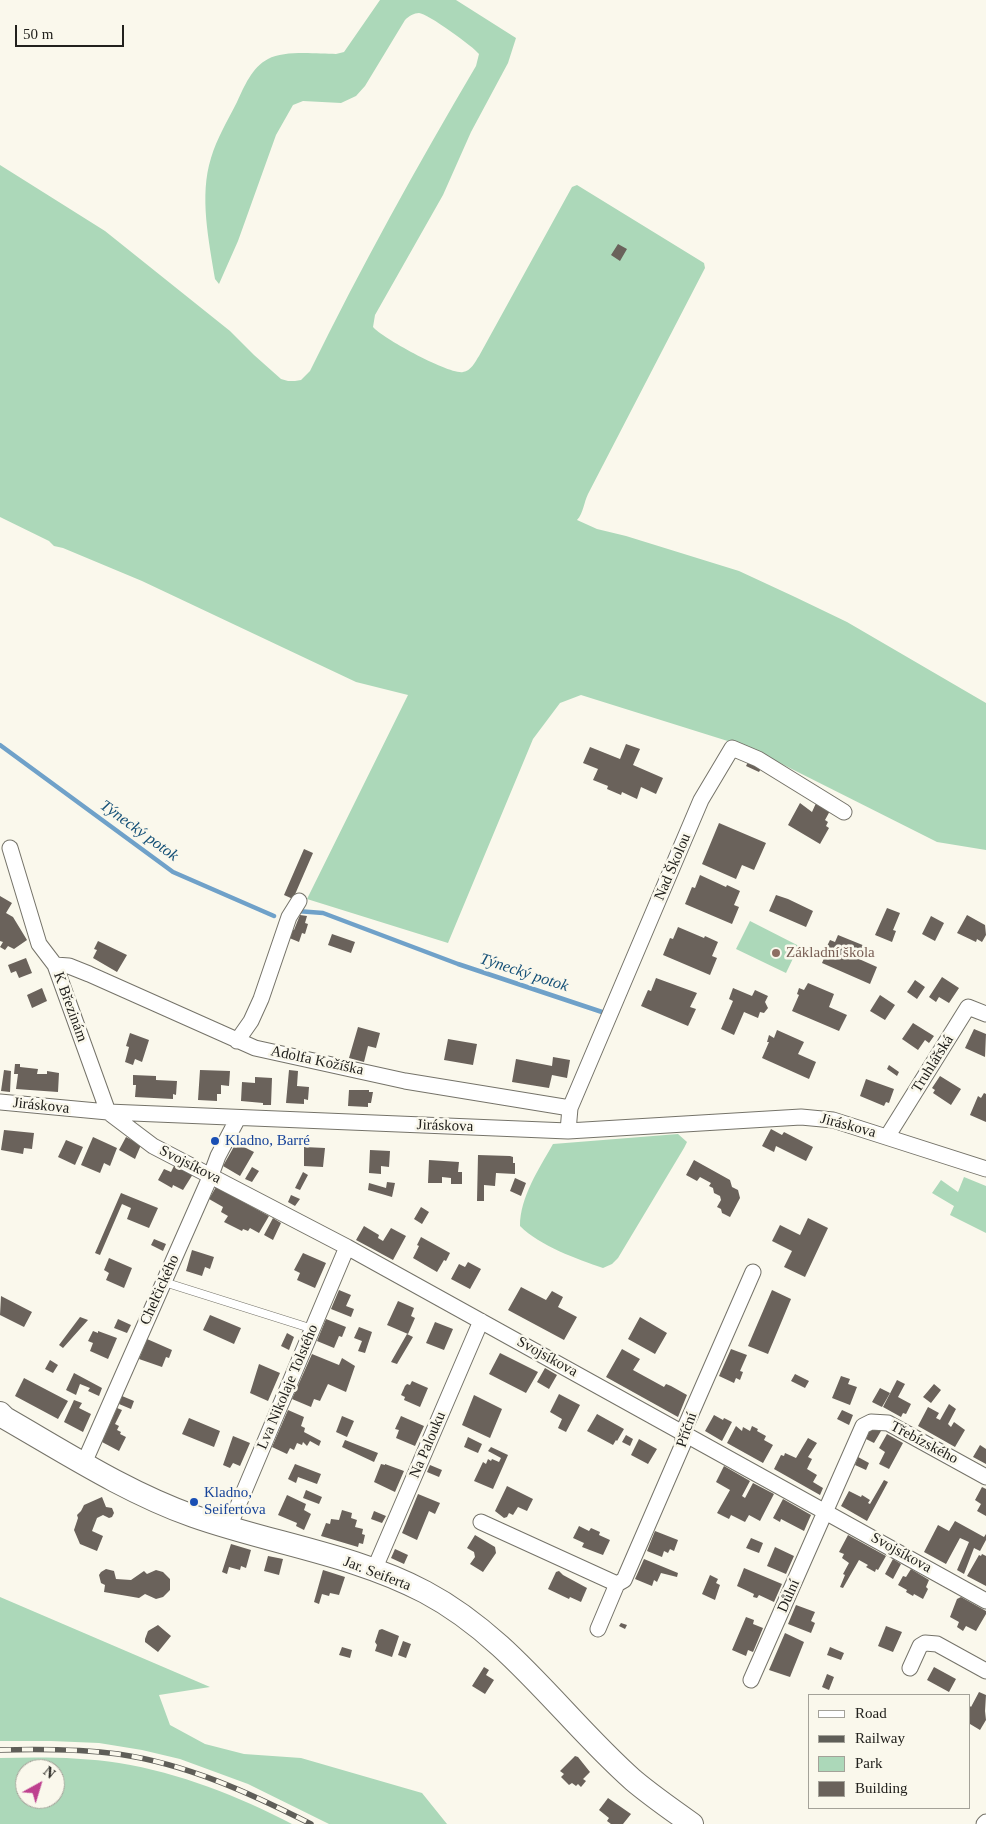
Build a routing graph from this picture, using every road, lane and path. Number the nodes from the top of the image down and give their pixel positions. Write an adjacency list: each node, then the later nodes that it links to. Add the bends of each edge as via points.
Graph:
1 (844, 812): 8 (street, Nad Školou, via 758,759 732,748 701,800)
2 (10, 848): 4 (street, K Březinám, via 39,944)
3 (299, 901): 6 (street, via 289,917 254,1014)
4 (55, 965): 6 (street, Adolfa Kožíška, via 69,966 89,974); 9 (street, K Březinám)
5 (986, 1014): 12 (street, Truhlářská, via 968,1007)
6 (237, 1041): 8 (street, Adolfa Kožíška, via 254,1048 405,1081)
7 (0, 1102): 9 (street, Jiráskova)
8 (570, 1108): 11 (street)
9 (108, 1112): 10 (street, Jiráskova); 14 (street, Svojsíkova, via 153,1146)
10 (238, 1118): 11 (street, Jiráskova); 14 (street, Chelčického)
11 (568, 1131): 12 (street, Jiráskova, via 801,1117 833,1120)
12 (887, 1138): 13 (street, Jiráskova)
13 (986, 1169)
14 (211, 1175): 15 (street, Svojsíkova); 17 (street, Chelčického)
15 (347, 1247): 18 (street, Svojsíkova); 19 (street, Lva Nikolaje Tolstého)
16 (753, 1272): 21 (street, Příční)
17 (164, 1282): 19 (lane); 22 (street, Chelčického)
18 (481, 1321): 21 (street, Svojsíkova); 27 (street, Na Palouku)
19 (313, 1329): 26 (street, Lva Nikolaje Tolstého)
20 (3, 1415): 22 (street, Jar. Seiferta)
21 (683, 1432): 24 (street, Svojsíkova); 28 (street, Příční, via 683,1444 624,1580)
22 (84, 1463): 26 (street, Jar. Seiferta, via 161,1504)
23 (986, 1477): 24 (street, Třebízského, via 888,1423 871,1422 859,1432)
24 (826, 1512): 29 (street, Svojsíkova); 33 (street, Důlní)
25 (481, 1522): 28 (street)
26 (229, 1527): 27 (street, Jar. Seiferta)
27 (374, 1570): 34 (street, Jar. Seiferta, via 425,1592 465,1617 508,1652 633,1779)
28 (616, 1584): 30 (street, Příční)
29 (986, 1600)
30 (598, 1629)
31 (910, 1668): 32 (street, via 920,1646 925,1643 937,1644)
32 (986, 1671)
33 (751, 1680)
34 (692, 1824)

